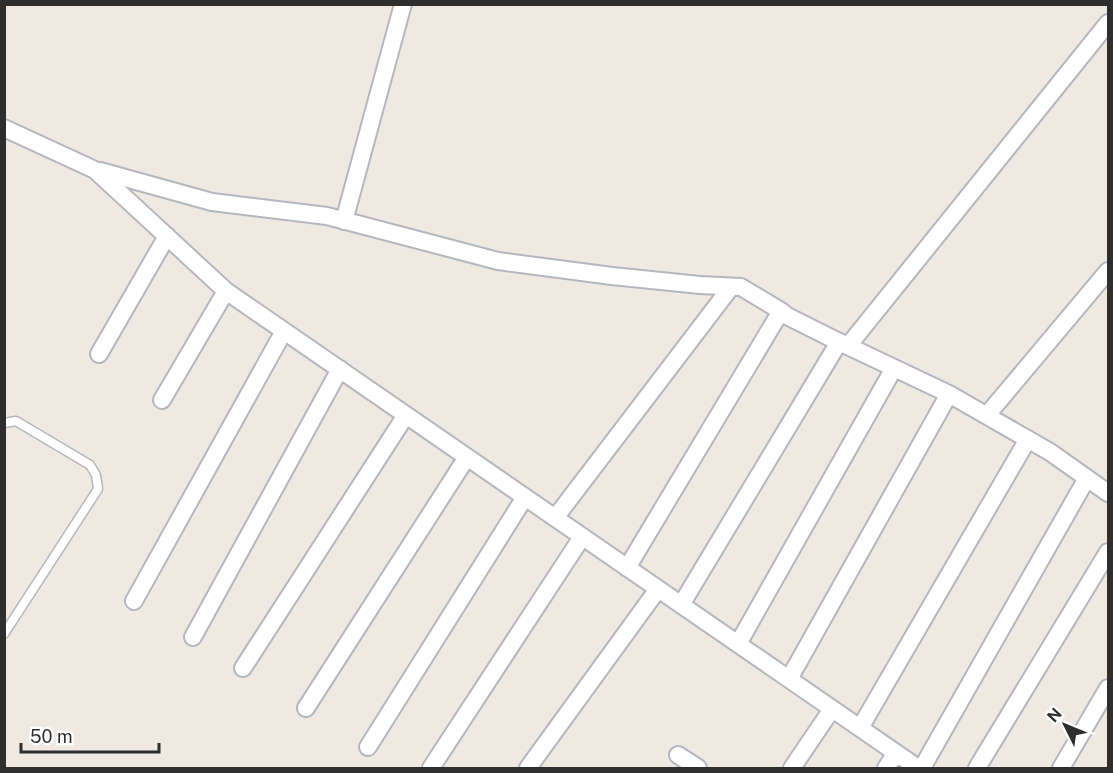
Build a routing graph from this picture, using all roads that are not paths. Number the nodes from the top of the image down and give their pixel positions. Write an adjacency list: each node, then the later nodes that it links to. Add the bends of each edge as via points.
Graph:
1 (403, 4): 5 (street)
2 (1108, 24): 12 (street)
3 (4, 128): 4 (street)
4 (95, 170): 5 (street, via 212,202); 6 (street)
5 (344, 220): 8 (street, via 498,261)
6 (167, 236): 9 (street); 13 (street)
7 (1108, 271): 19 (street)
8 (731, 287): 10 (street, via 741,287); 26 (street)
9 (226, 291): 11 (street); 17 (street)
10 (781, 310): 12 (street); 29 (street)
11 (284, 331): 15 (street); 31 (street)
12 (844, 344): 14 (street); 32 (street)
13 (99, 354)
14 (894, 368): 16 (street); 35 (street)
15 (340, 369): 18 (street); 34 (street)
16 (949, 394): 19 (street); 37 (street)
17 (162, 400)
18 (406, 415): 22 (street); 36 (street)
19 (987, 416): 21 (street)
20 (4, 423): 33 (lane, via 16,421 90,465 98,489)
21 (1028, 440): 23 (street); 41 (street)
22 (467, 457): 25 (street); 39 (street)
23 (1088, 478): 24 (street); 50 (street)
24 (1108, 493)
25 (525, 497): 26 (street); 42 (street)
26 (555, 518): 27 (street)
27 (582, 537): 29 (street); 45 (street)
28 (1108, 552): 51 (street)
29 (627, 568): 30 (street)
30 (658, 589): 32 (street); 46 (street)
31 (134, 601)
32 (681, 605): 35 (street)
33 (4, 633)
34 (193, 637)
35 (738, 644): 37 (street)
36 (243, 668)
37 (789, 679): 40 (street)
38 (1108, 688): 52 (street)
39 (306, 708)
40 (832, 709): 41 (street); 48 (street)
41 (860, 728): 43 (street)
42 (368, 747)
43 (896, 753): 49 (street); 50 (street)
44 (678, 755): 47 (street)
45 (431, 768)
46 (528, 768)
47 (698, 768)
48 (792, 768)
49 (886, 768)
50 (920, 768)
51 (977, 768)
52 (1061, 768)

